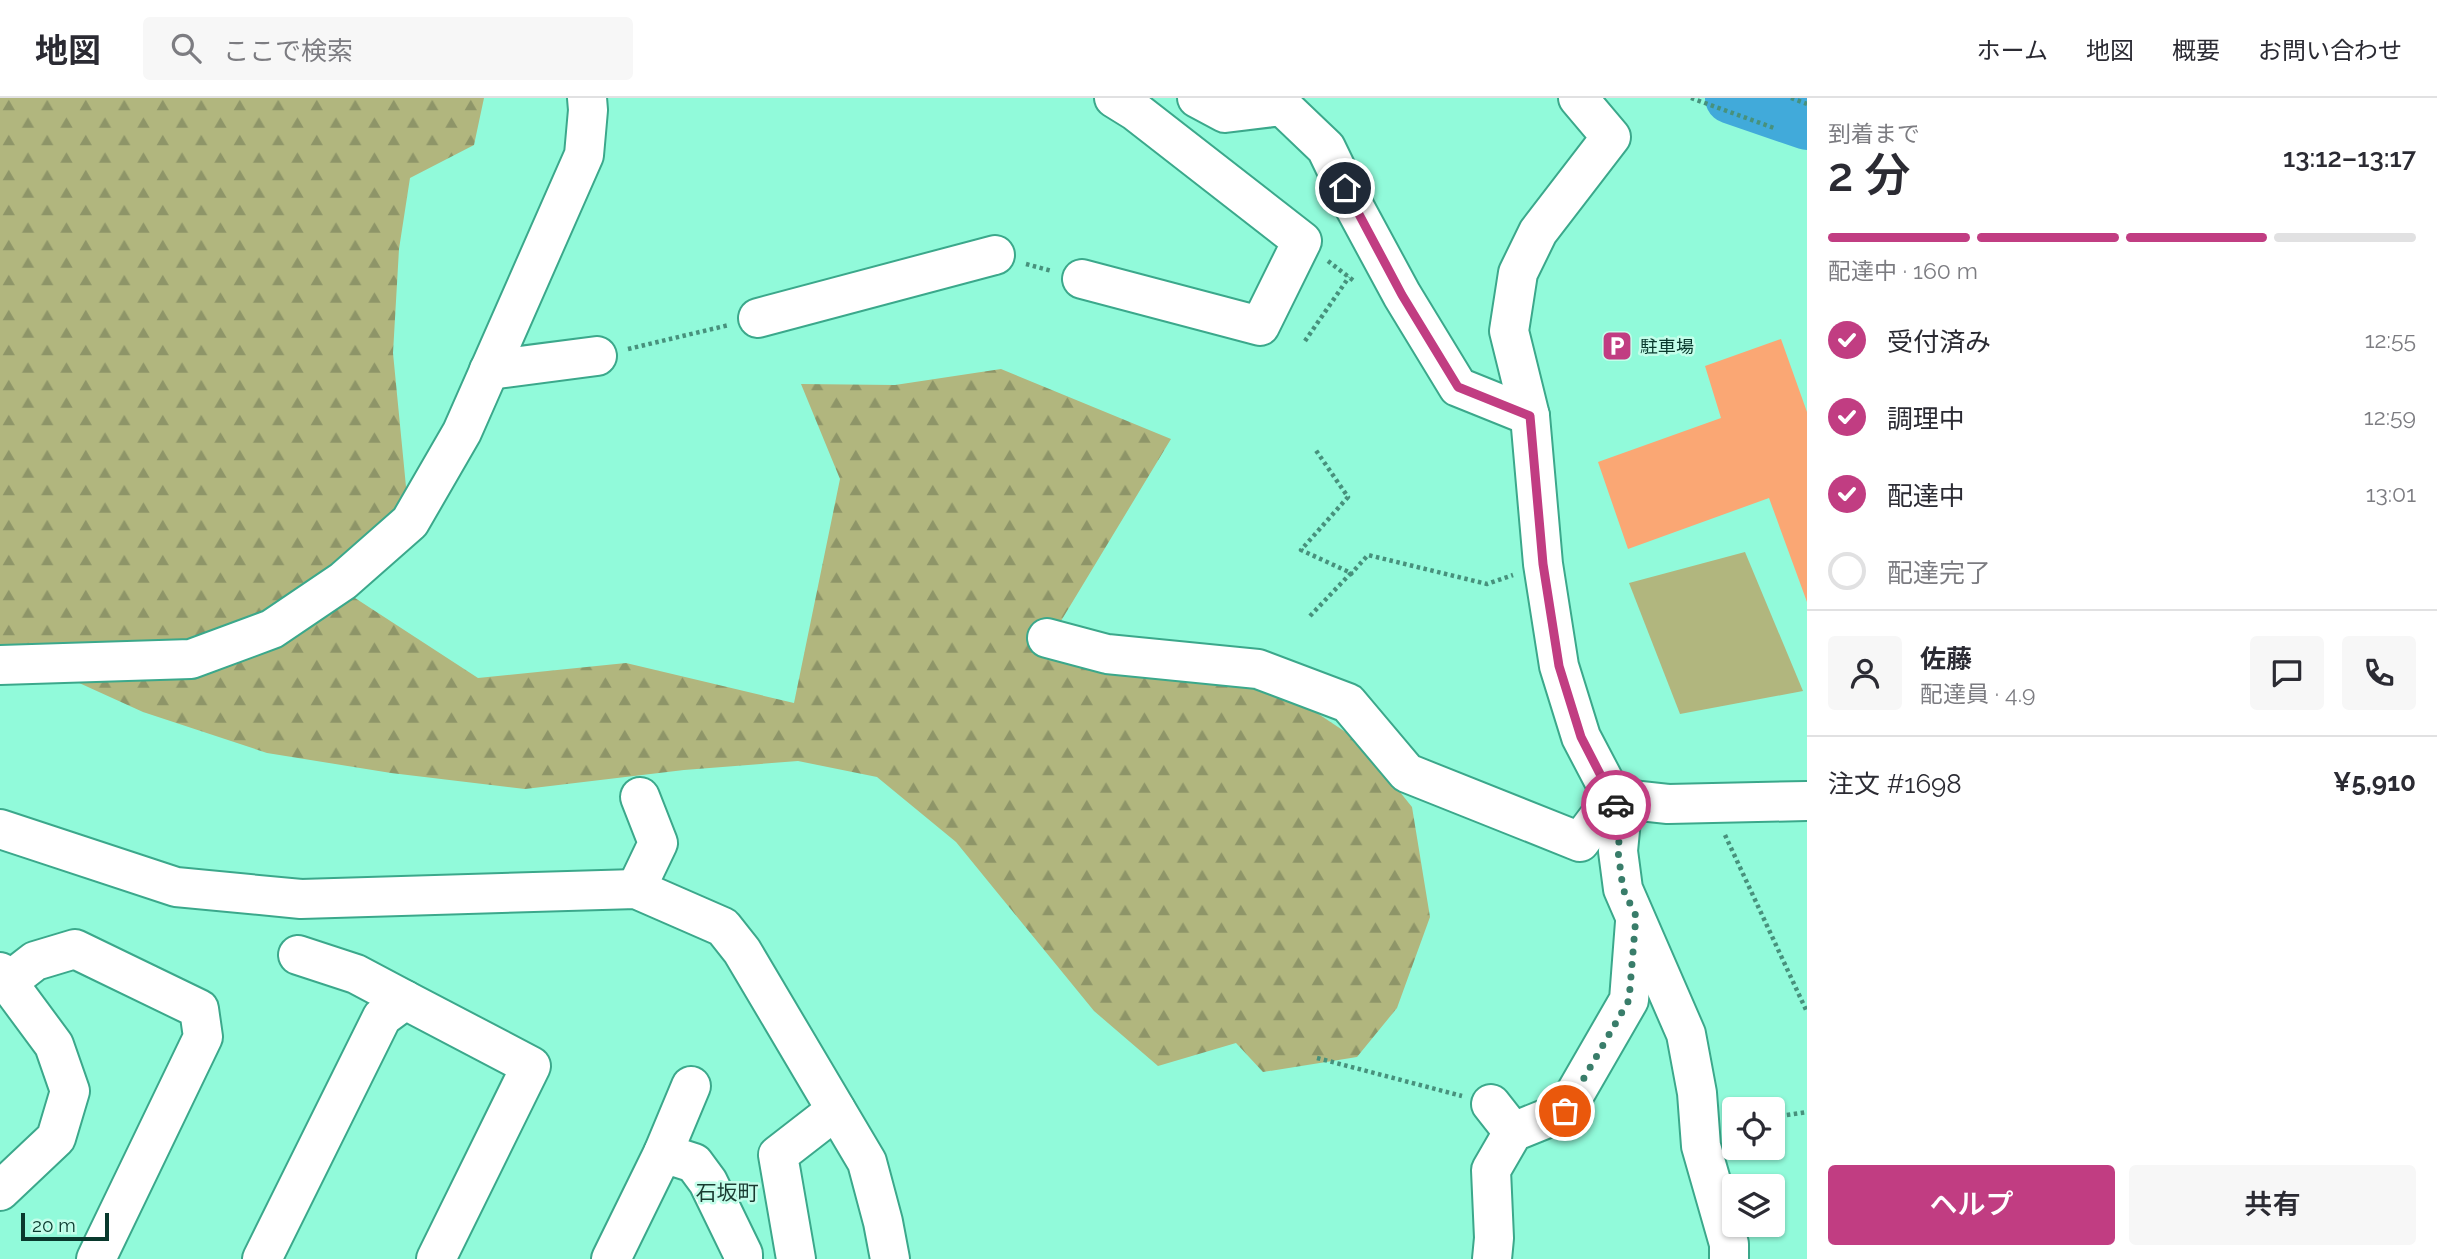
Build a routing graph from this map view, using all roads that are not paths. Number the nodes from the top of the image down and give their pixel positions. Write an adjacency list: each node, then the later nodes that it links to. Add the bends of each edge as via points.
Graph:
1 (587, 98): 9 (street, via 584,155)
2 (1114, 98): 6 (street, via 1302,241 1260,326)
3 (1197, 98): 10 (street, via 1225,113 1282,106 1326,148 1402,295 1458,387)
4 (1578, 98): 10 (street, via 1611,137 1538,232 1518,273 1509,331)
5 (995, 255): 7 (street)
6 (1082, 279)
7 (758, 318)
8 (597, 356): 9 (street)
9 (489, 370): 12 (street, via 462,432 410,522 343,581 272,629 191,659)
10 (1530, 416): 14 (street, via 1543,564 1559,666 1581,737)
11 (1047, 638): 14 (street, via 1107,654 1258,669 1348,703 1407,773 1580,842)
12 (0, 665)
13 (640, 797): 17 (street, via 658,843)
14 (1613, 798): 15 (street, via 1668,804); 18 (street, via 1621,820 1618,851 1623,889)
15 (1807, 800)
16 (0, 829): 17 (street, via 176,887 204,890 301,898)
17 (636, 889): 23 (street, via 723,927 742,951)
18 (1636, 916): 26 (street, via 1629,1000 1565,1111 1502,1118 1491,1170); 34 (street, via 1686,1034 1698,1093 1701,1146)
19 (298, 955): 21 (street, via 356,974)
20 (4, 977): 25 (street, via 54,1045 70,1091 56,1138); 27 (street, via 35,961 75,949 199,1009 203,1037)
21 (405, 1000): 28 (street, via 382,1017); 29 (street, via 531,1066)
22 (691, 1086): 24 (street)
23 (836, 1111): 32 (street, via 778,1155); 33 (street, via 867,1163)
24 (663, 1153): 30 (street); 31 (street, via 694,1163 708,1182)
25 (0, 1191)
26 (1493, 1248)
27 (96, 1259)
28 (262, 1259)
29 (436, 1259)
30 (611, 1259)
31 (743, 1259)
32 (796, 1259)
33 (890, 1259)
34 (1729, 1259)

